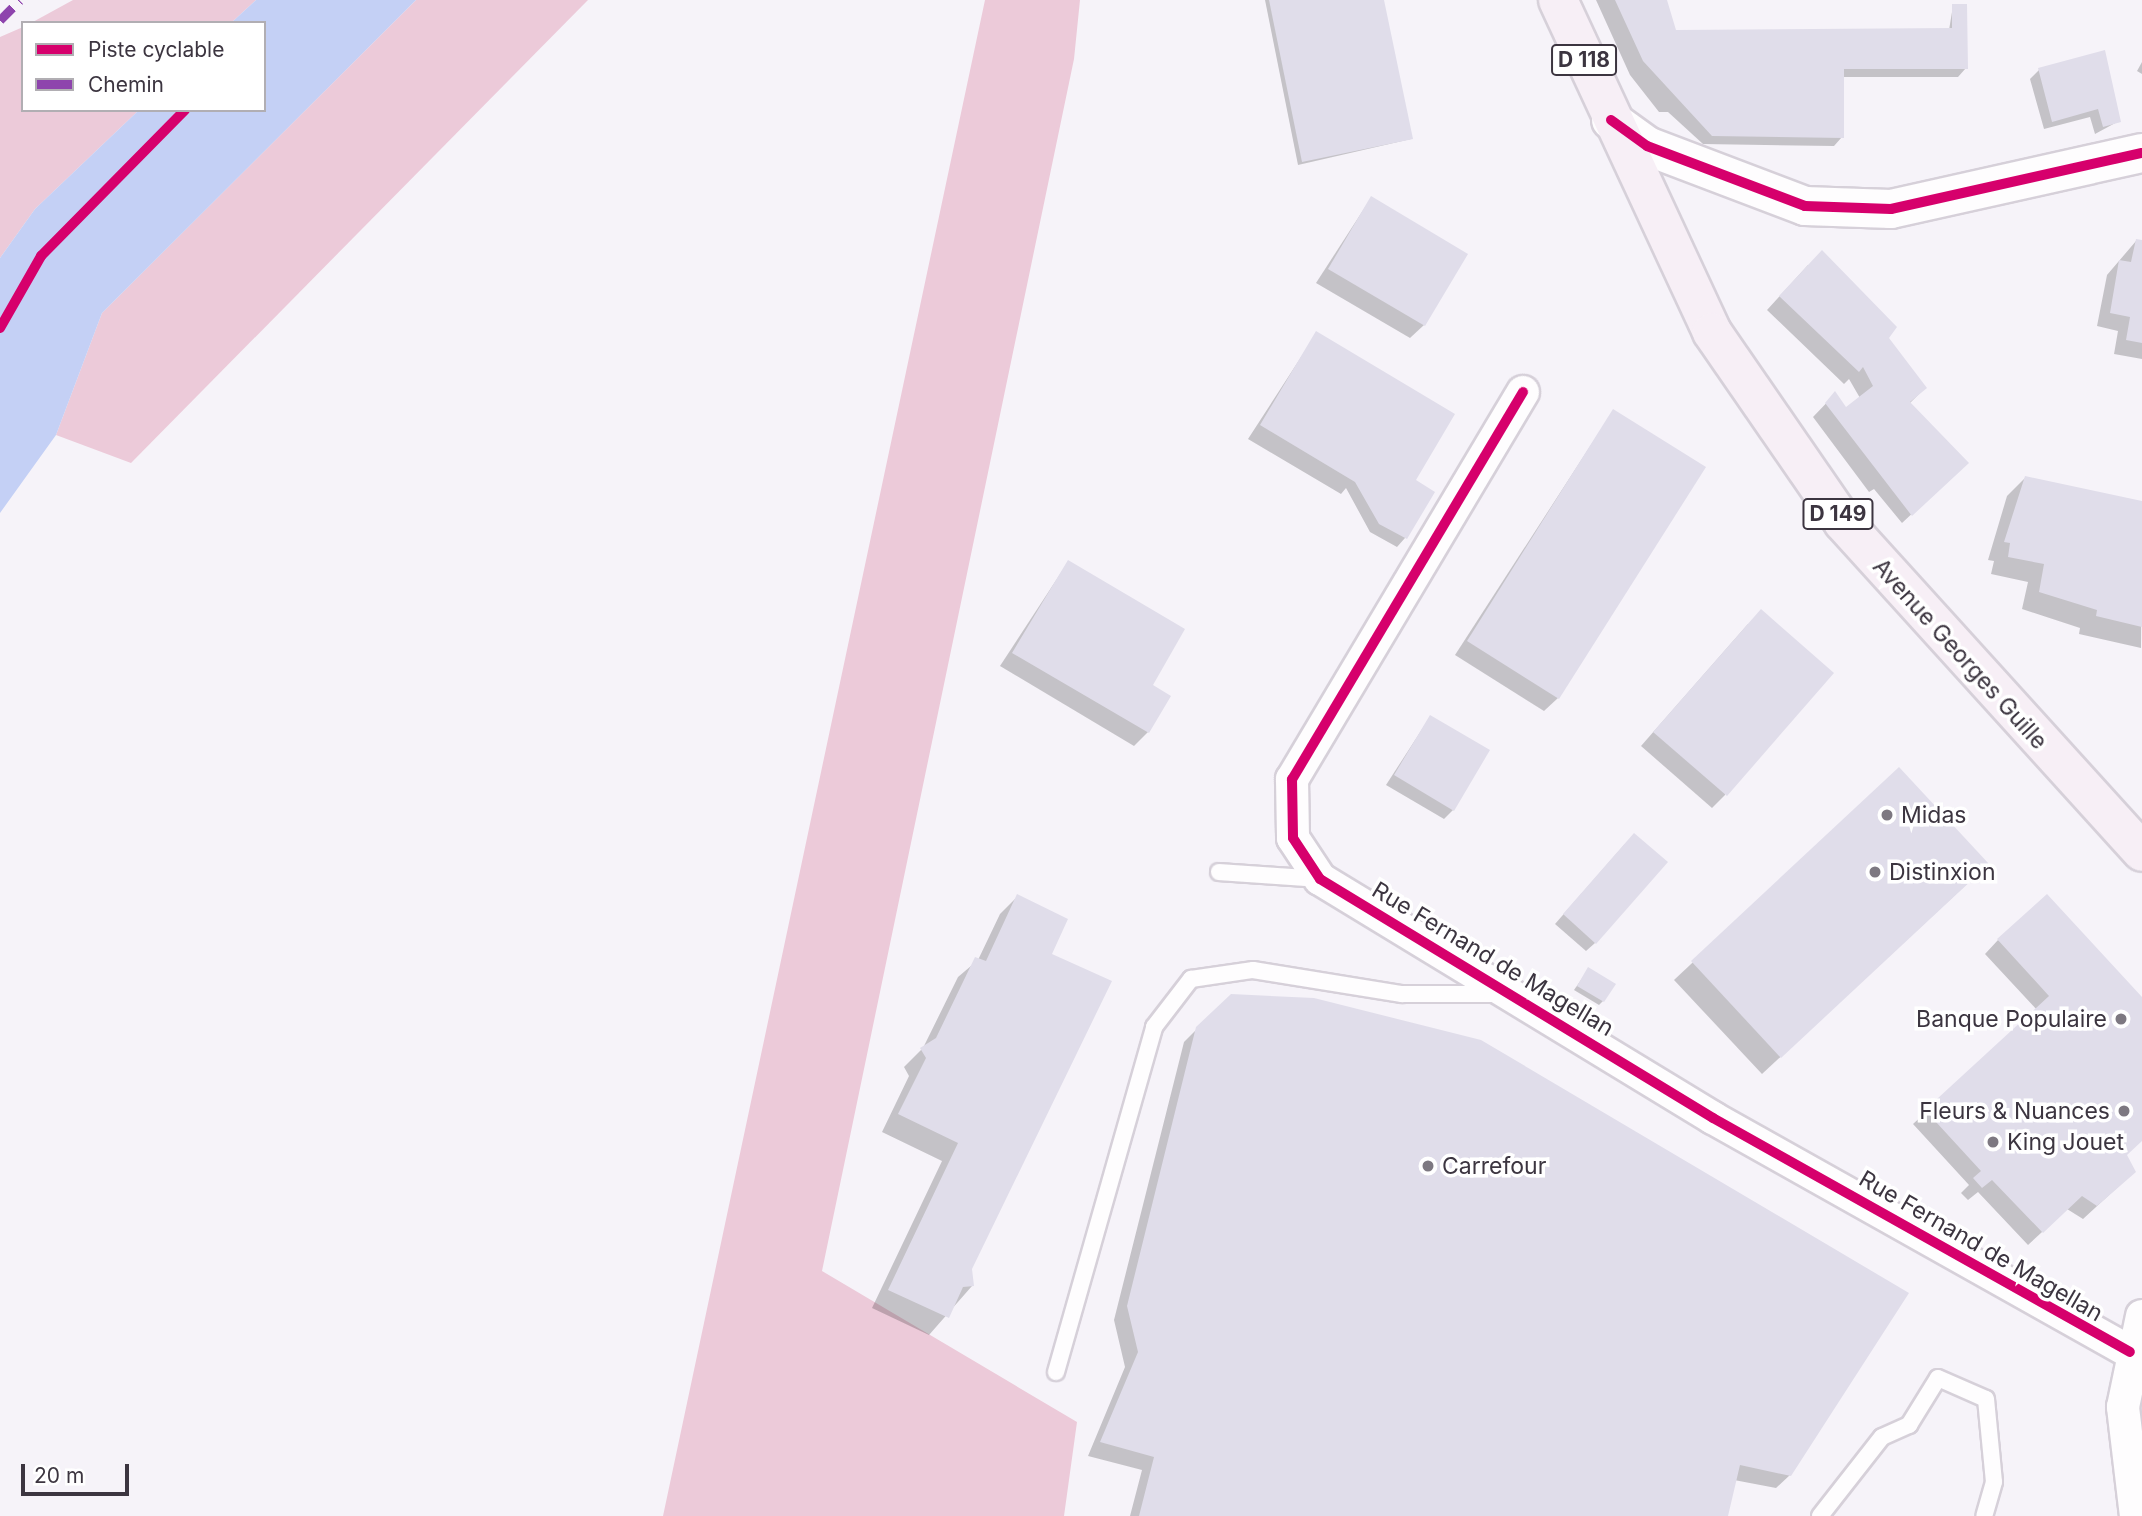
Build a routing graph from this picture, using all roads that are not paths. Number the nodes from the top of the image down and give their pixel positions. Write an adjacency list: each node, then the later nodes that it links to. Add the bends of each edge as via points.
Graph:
1 (1558, 0): 2 (main road, Avenue Georges Guille / D 118)
2 (1611, 120): 3 (street, via 1647,146 1805,206 1891,209); 5 (main road, Avenue Georges Guille / D 149, via 1712,332 1843,522)
3 (2142, 153)
4 (1523, 392): 7 (street, Rue Fernand de Magellan, via 1292,779 1293,838)
5 (2142, 852)
6 (1219, 872): 7 (lane)
7 (1320, 879): 8 (street, Rue Fernand de Magellan)
8 (1509, 994): 10 (street, Rue Fernand de Magellan, via 2001,1284); 11 (lane, via 1402,994 1253,970 1191,979 1154,1027)
9 (2142, 1316): 10 (street)
10 (2130, 1352): 14 (street, via 2123,1407)
11 (1056, 1372)
12 (1820, 1516): 13 (lane, via 1882,1437 1909,1424 1938,1378 1986,1399 1994,1482)
13 (1984, 1516)
14 (2136, 1516)

